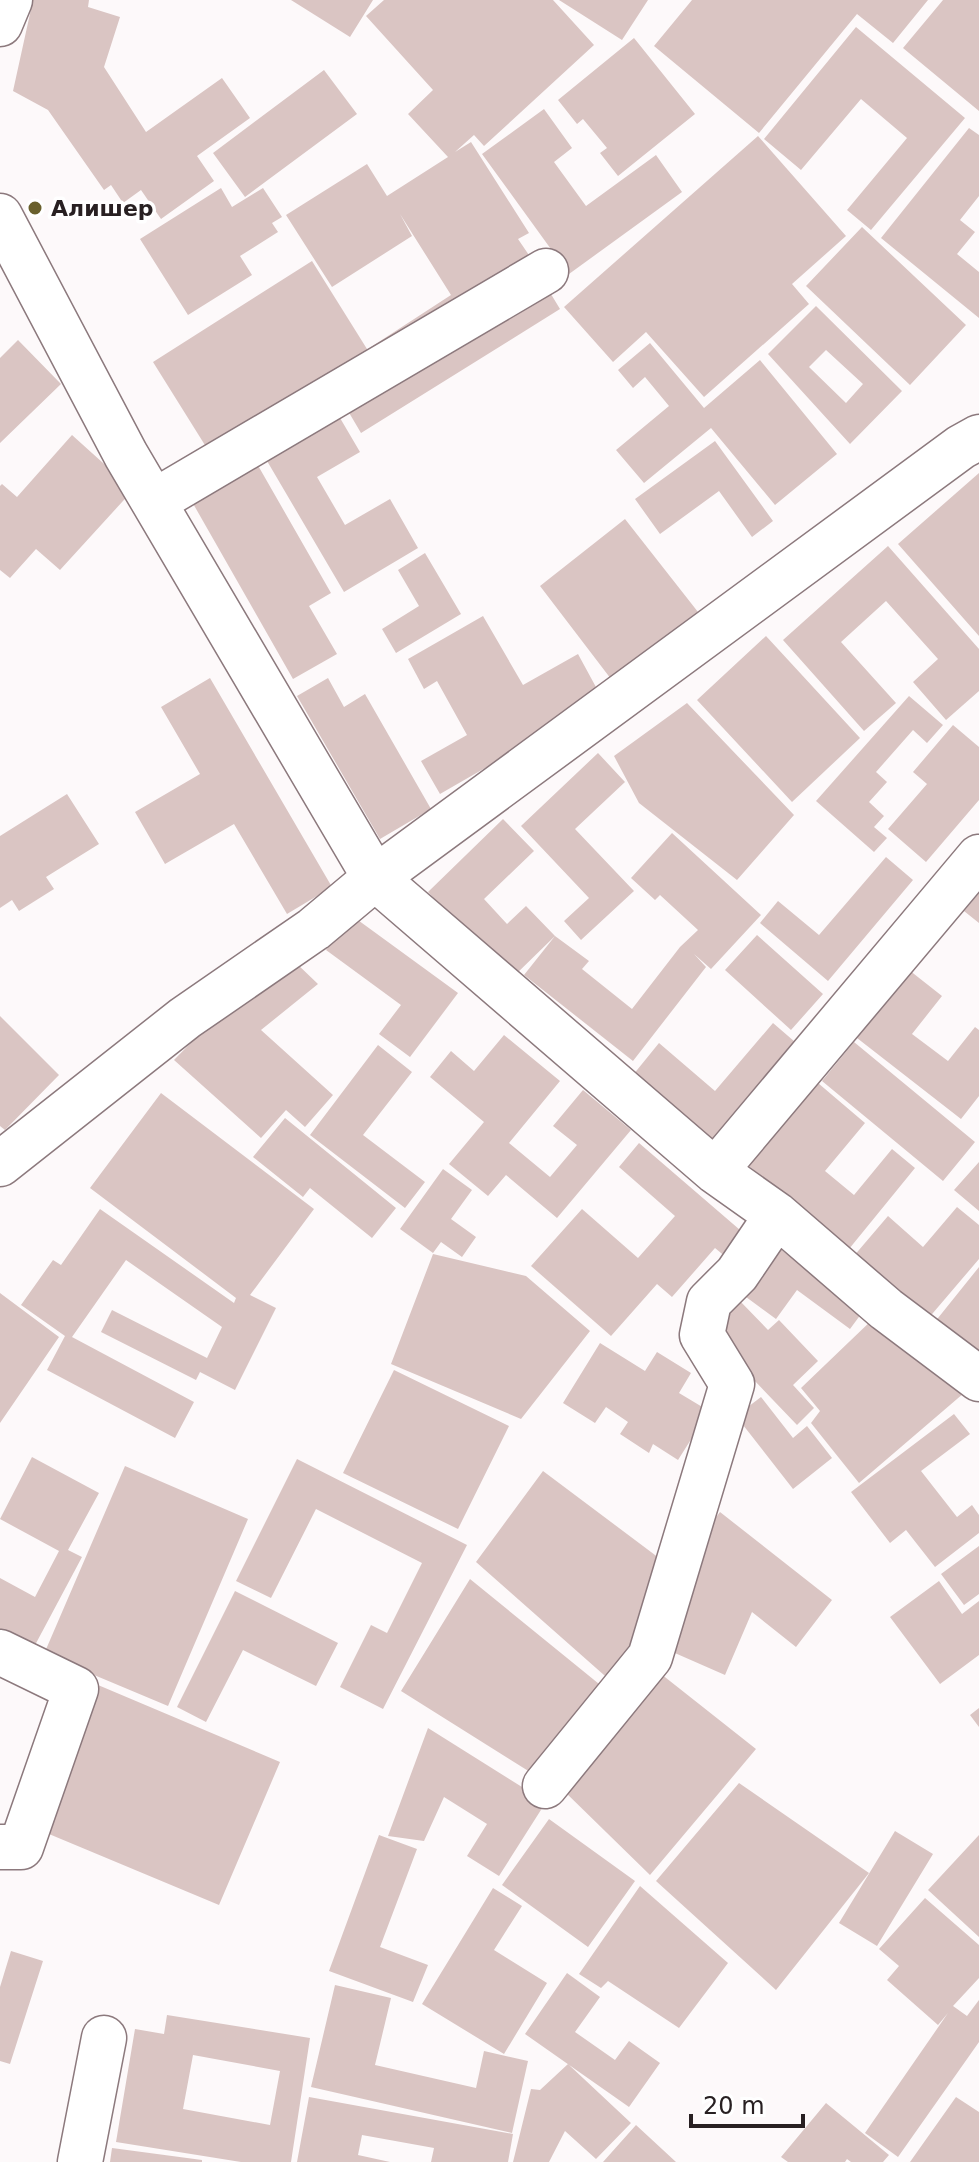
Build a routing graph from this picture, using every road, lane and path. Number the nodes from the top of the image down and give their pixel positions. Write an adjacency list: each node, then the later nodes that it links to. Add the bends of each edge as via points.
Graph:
1 (10, 0): 2 (street)
2 (0, 24)
3 (0, 216): 6 (street)
4 (546, 271): 6 (street)
5 (979, 437): 8 (street)
6 (155, 501): 8 (street)
7 (979, 857): 10 (street)
8 (375, 878): 9 (street); 10 (street)
9 (0, 1164)
10 (715, 1171): 11 (street)
11 (777, 1215): 12 (street, via 886,1309); 14 (street, via 737,1274 709,1302 702,1335 732,1384 650,1657)
12 (979, 1379)
13 (0, 1652): 15 (street, via 76,1689 21,1847)
14 (545, 1786)
15 (0, 1847)
16 (104, 2038): 17 (street)
17 (80, 2162)

